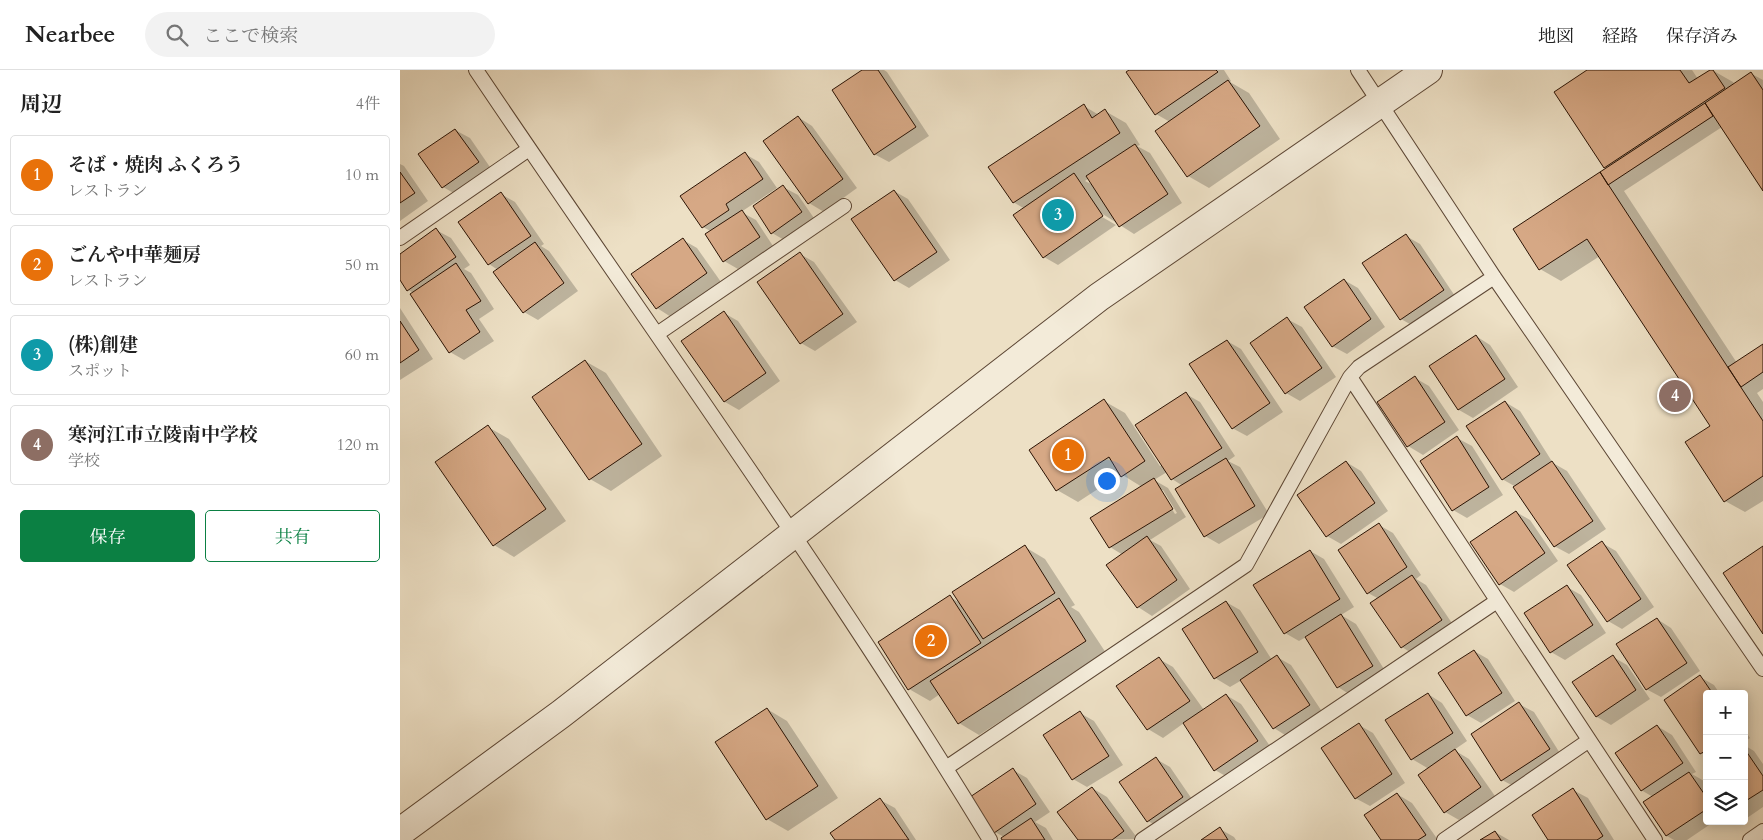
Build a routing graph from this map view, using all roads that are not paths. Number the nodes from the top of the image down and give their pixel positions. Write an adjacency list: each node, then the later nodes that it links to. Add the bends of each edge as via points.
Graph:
1 (476, 70): 5 (lane)
2 (1358, 70): 4 (lane)
3 (1428, 70): 4 (street)
4 (1380, 103): 8 (lane); 11 (street, via 1099,297)
5 (529, 149): 7 (lane); 9 (lane)
6 (844, 206): 9 (lane)
7 (400, 238)
8 (1494, 277): 10 (lane, via 1359,367); 13 (lane)
9 (657, 334): 11 (lane)
10 (1350, 377): 12 (lane); 15 (lane, via 1246,565)
11 (793, 535): 15 (lane); 17 (street, via 561,714)
12 (1497, 601): 14 (lane); 19 (lane)
13 (1763, 669)
14 (1588, 740): 20 (lane); 21 (lane)
15 (946, 768): 18 (lane)
16 (1763, 831): 22 (lane)
17 (400, 832)
18 (990, 840)
19 (1142, 840)
20 (1444, 840)
21 (1655, 840)
22 (1750, 840)

